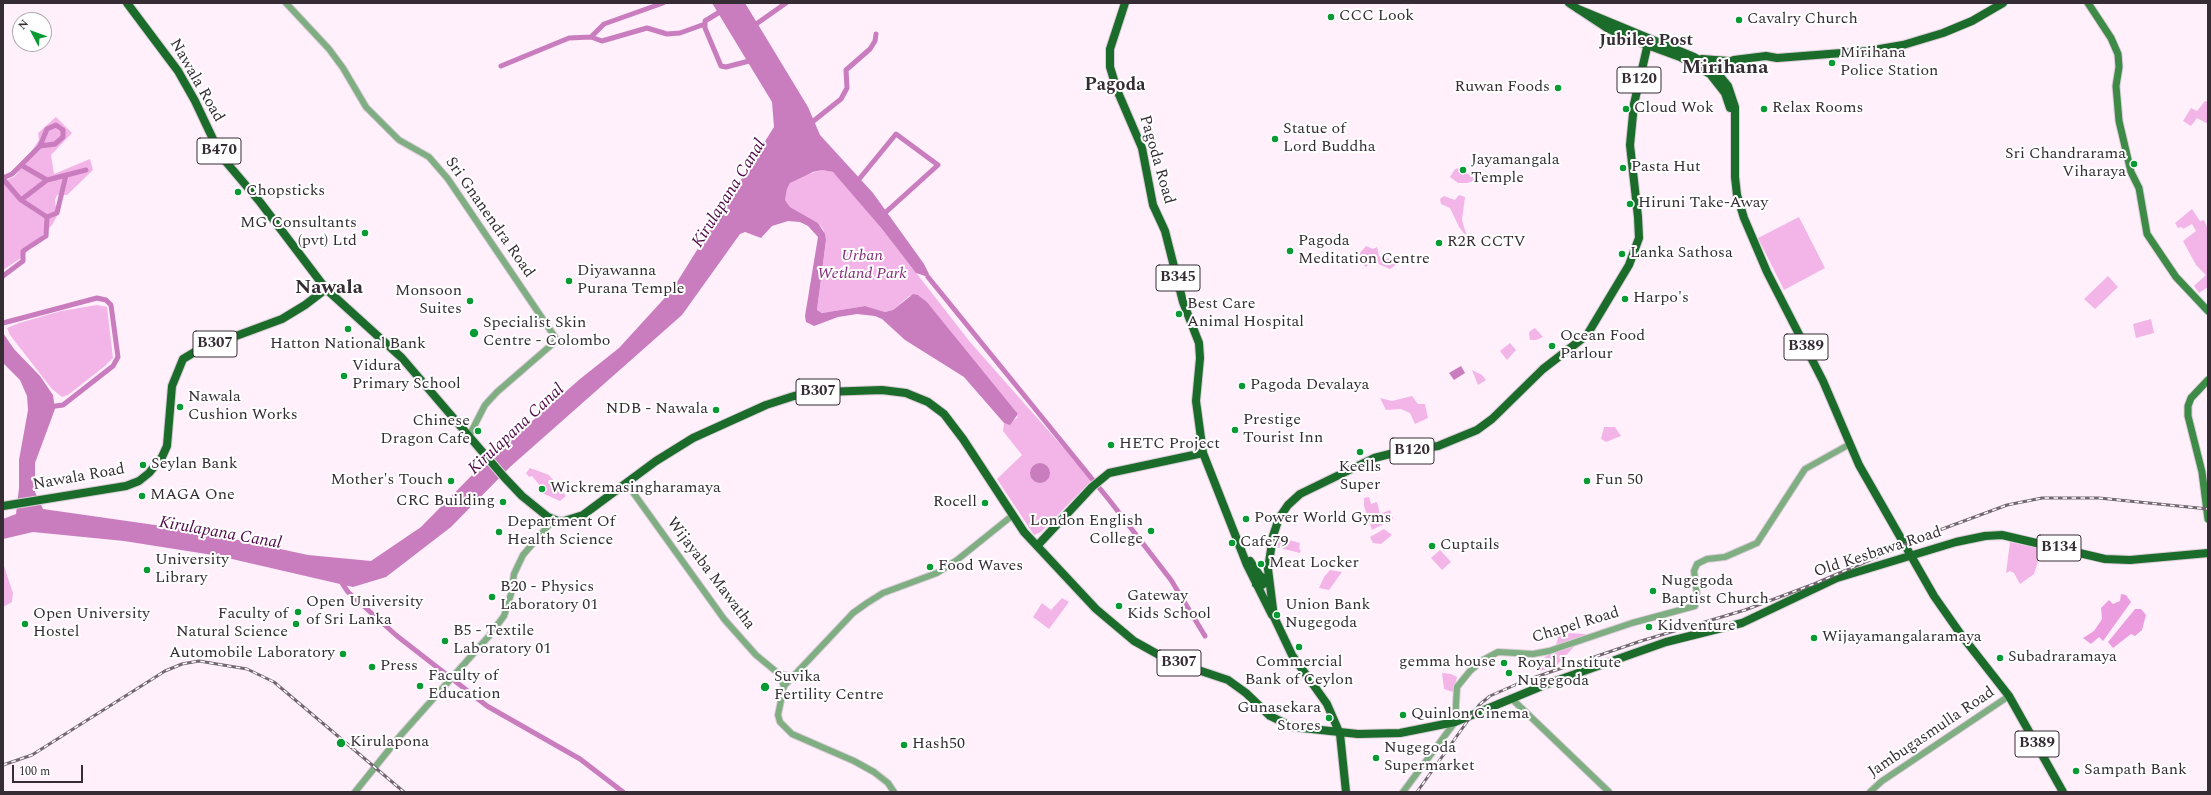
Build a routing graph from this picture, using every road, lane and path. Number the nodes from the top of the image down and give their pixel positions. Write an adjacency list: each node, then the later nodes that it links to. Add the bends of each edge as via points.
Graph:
1 (127, 3): 16 (main road, Nawala Road / B470, via 178,71 221,156 268,212)
2 (286, 3): 19 (street, Sri Gnanendra Road, via 330,49 366,107 399,140 429,157 448,179 557,340 485,405)
3 (1125, 3): 21 (main road, Pagoda Road / B345, via 1110,48 1110,67 1142,148 1153,205 1165,231 1183,302 1199,343 1196,401)
4 (1569, 3): 7 (main road, B120)
5 (2003, 3): 11 (main road, via 1972,21 1903,45 1868,51)
6 (2088, 3): 17 (main road, via 2111,38 2118,54 2116,86 2119,121 2131,172 2139,188 2147,234 2176,276)
7 (1578, 9): 8 (main road, B120, via 1592,20); 9 (main road, B120)
8 (1631, 39): 9 (main road, B120); 13 (main road, via 1641,52)
9 (1651, 43): 10 (main road); 13 (main road, B120); 14 (main road); 15 (main road, B120)
10 (1696, 58): 12 (main road, via 1720,62); 14 (main road)
11 (1777, 58): 12 (main road, via 1766,56); 14 (main road)
12 (1734, 60): 14 (main road)
13 (1642, 67): 15 (main road, B120)
14 (1714, 73): 20 (main road, B389, via 1730,105 1734,129 1737,195 1744,218 1767,272 1823,381)
15 (1634, 116): 31 (main road, B120, via 1630,146 1638,238 1628,265 1587,335 1543,369 1492,419 1477,430 1438,446 1374,458 1300,494 1278,518)
16 (326, 289): 19 (main road, Nawala Road, via 402,358); 23 (main road, Nawala Road / B307, via 282,319 198,350 183,360 172,386 167,446 162,457 139,481 126,486)
17 (2208, 311)
18 (2208, 380): 25 (main road, via 2191,398 2188,406 2188,416 2202,472)
19 (470, 436): 26 (main road, Nawala Road, via 524,498)
20 (1850, 444): 30 (main road, B389, via 1867,481); 41 (street, Chapel Road, via 1805,468 1757,544 1725,557 1707,559 1697,564 1694,571 1697,595 1695,606 1632,623 1549,651 1533,654 1498,652 1470,671 1457,687)
21 (1203, 453): 27 (main road, via 1109,473 1092,487); 29 (main road, Pagoda Road / B345)
22 (627, 484): 24 (main road, B307, via 656,461 693,438 766,405 803,394 882,390 906,393 928,402 944,414); 26 (main road, B307, via 583,515 569,520); 36 (street, Wijayaba Mawatha, via 724,619 756,654)
23 (3, 506)
24 (1013, 516): 27 (main road, B307); 37 (street, via 958,560 937,573 883,593 853,613)
25 (2208, 519)
26 (553, 520): 43 (street, via 523,555 514,574 504,616)
27 (1037, 546): 42 (main road, B307, via 1096,609 1134,642 1168,660 1228,680 1280,722 1303,730)
28 (2208, 553): 30 (main road, Old Kesbawa Road / B134, via 2130,560 2105,558 2002,535 1956,542)
29 (1244, 554): 32 (main road, Pagoda Road / B345); 34 (main road, Pagoda Road / B345)
30 (1912, 555): 39 (main road, B389, via 1934,596); 40 (main road, Old Kesbawa Road, via 1837,578 1742,623 1666,642)
31 (1269, 561): 32 (main road, via 1262,569); 33 (main road, B120)
32 (1252, 564): 33 (main road, Pagoda Road / B345, via 1260,576)
33 (1268, 581): 34 (main road, via 1262,585); 35 (main road, B120)
34 (1256, 584): 35 (main road, Pagoda Road / B345)
35 (1274, 617): 42 (main road, B120, via 1292,655 1327,704)
36 (779, 674): 37 (street); 38 (street)
37 (794, 677): 38 (street)
38 (784, 686): 44 (street, via 778,716 780,722 792,734 874,772 888,783)
39 (2009, 696): 48 (street, Jambugasmulla Road, via 1882,781); 49 (main road, B389)
40 (1512, 699): 41 (main road, Old Kesbawa Road); 47 (street)
41 (1455, 722): 42 (main road, Old Kesbawa Road, via 1400,733); 46 (street)
42 (1340, 734): 45 (main road, B120)
43 (355, 792)
44 (894, 792)
45 (1346, 792)
46 (1403, 792)
47 (1609, 792)
48 (1870, 792)
49 (2064, 792)

